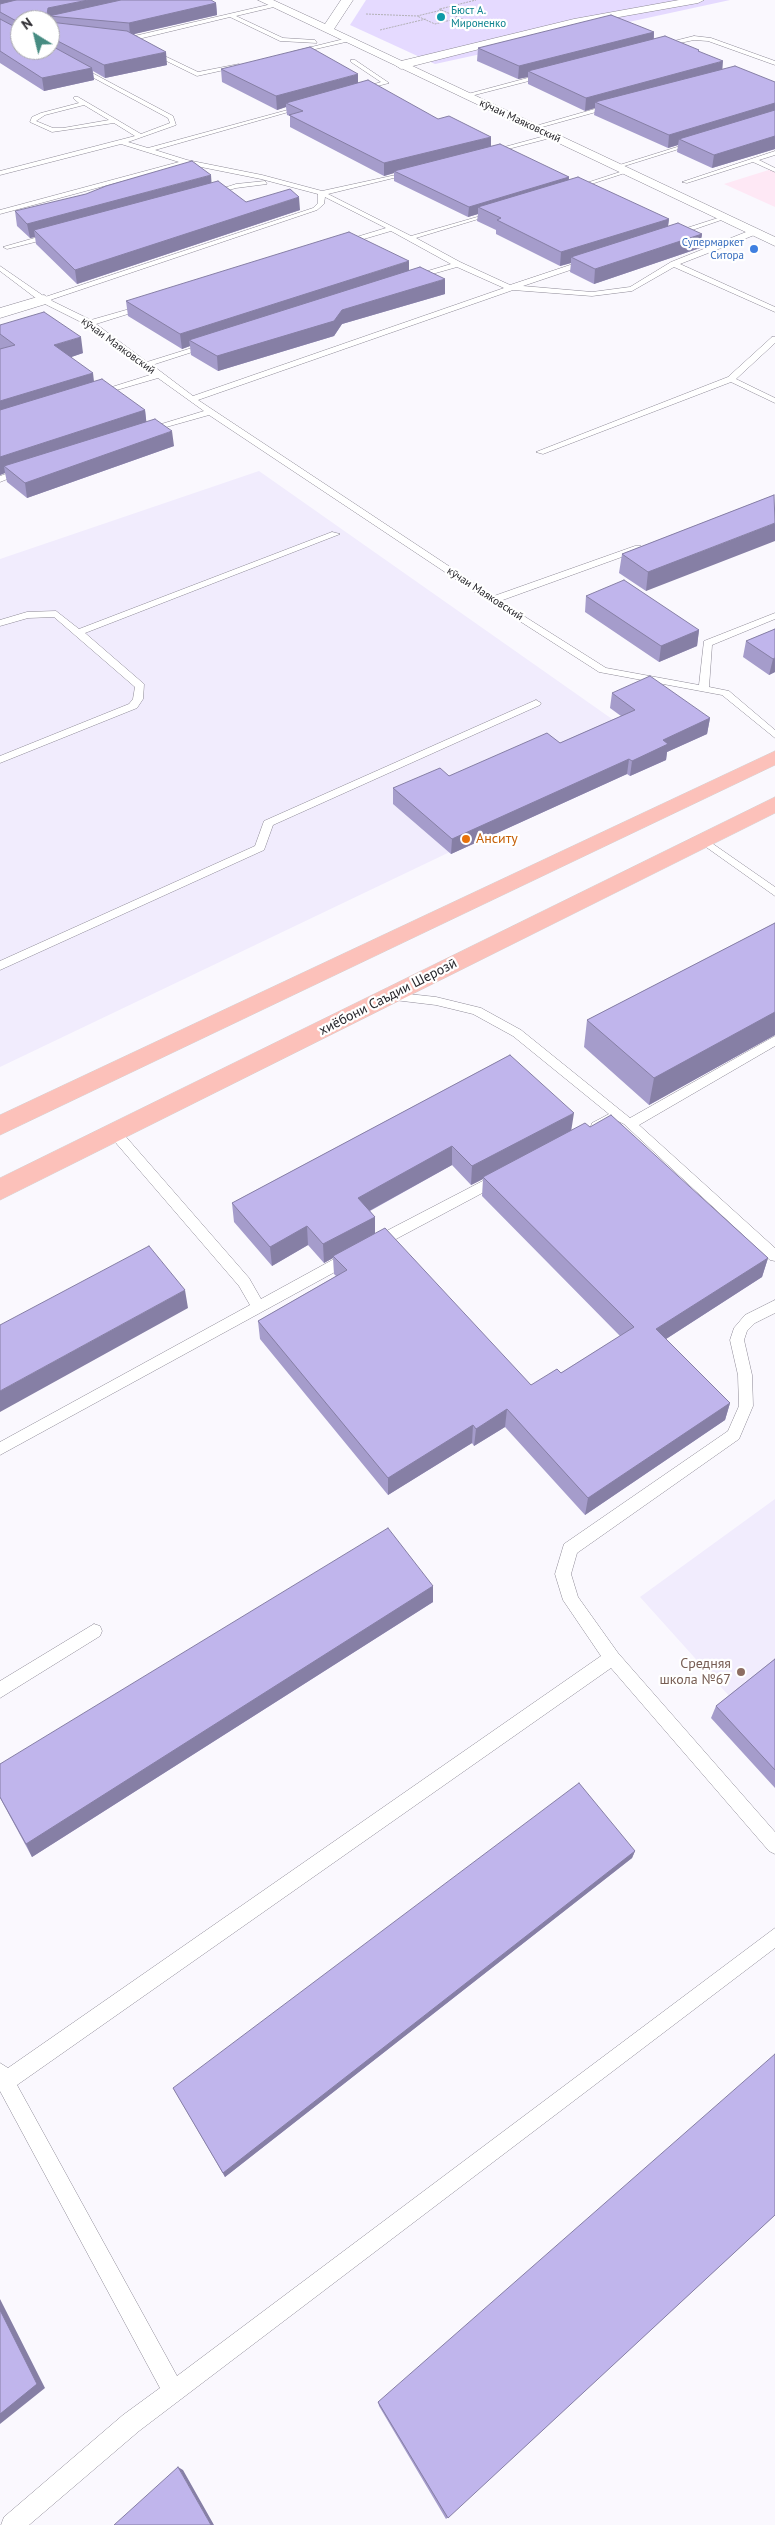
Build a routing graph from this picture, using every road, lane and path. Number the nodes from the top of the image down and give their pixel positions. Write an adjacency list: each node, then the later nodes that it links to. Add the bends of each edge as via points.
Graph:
1 (347, 0): 12 (street)
2 (476, 0): 5 (path)
3 (698, 0): 27 (street, via 574,22)
4 (270, 3): 8 (lane); 12 (street, кӯчаи Маяковский)
5 (439, 9)
6 (442, 10): 9 (path)
7 (361, 14): 9 (path)
8 (232, 16): 14 (lane); 16 (lane, via 282,40)
9 (418, 16): 11 (path)
10 (460, 18): 11 (path, via 435,24)
11 (426, 19): 15 (path)
12 (327, 30): 15 (street, кӯчаи Маяковский)
13 (111, 37): 14 (lane)
14 (130, 39): 17 (lane)
15 (346, 39): 16 (lane); 27 (street, кӯчаи Маяковский)
16 (330, 43): 22 (lane)
17 (138, 44)
18 (663, 45): 19 (lane); 21 (lane); 25 (lane, via 694,38 709,39)
19 (653, 47)
20 (146, 48): 26 (lane, via 197,74)
21 (672, 48)
22 (282, 55)
23 (60, 58): 37 (lane, via 171,117 174,124)
24 (354, 61): 29 (lane, via 386,83)
25 (775, 63)
26 (244, 64)
27 (401, 65): 30 (street, кӯчаи Маяковский)
28 (552, 73): 30 (lane)
29 (356, 92)
30 (467, 96): 36 (street, кӯчаи Маяковский)
31 (76, 98): 32 (lane)
32 (85, 103): 35 (lane); 35 (lane, via 43,114 33,122 52,130 63,130)
33 (621, 104): 36 (lane)
34 (308, 105): 41 (lane)
35 (115, 121): 37 (lane)
36 (535, 127): 38 (street, кӯчаи Маяковский)
37 (140, 136): 40 (lane)
38 (552, 136): 43 (lane); 46 (street, кӯчаи Маяковский)
39 (702, 141): 46 (lane)
40 (123, 142): 41 (lane); 49 (lane)
41 (148, 150): 45 (lane)
42 (775, 153): 44 (lane)
43 (480, 154)
44 (753, 160): 48 (lane); 51 (lane)
45 (186, 162): 50 (lane); 57 (lane)
46 (621, 169): 52 (street, кӯчаи Маяковский); 53 (lane)
47 (422, 170): 54 (lane)
48 (775, 170)
49 (0, 173)
50 (279, 182): 54 (lane); 55 (lane, via 248,184)
51 (685, 182): 52 (street)
52 (662, 188): 58 (street, кӯчаи Маяковский)
53 (569, 189)
54 (322, 194): 59 (lane); 73 (lane, via 315,209)
55 (198, 196)
56 (504, 209): 63 (lane)
57 (0, 212)
58 (723, 218): 61 (street, кӯчаи Маяковский); 62 (lane)
59 (391, 229): 63 (lane); 65 (lane)
60 (64, 232): 66 (lane)
61 (754, 232): 64 (street, кӯчаи Маяковский); 69 (lane)
62 (667, 236)
63 (410, 238): 68 (lane)
64 (775, 242)
65 (335, 246)
66 (7, 247)
67 (592, 260): 72 (lane)
68 (456, 264): 71 (lane); 72 (lane)
69 (674, 264): 72 (lane, via 632,289 592,294); 75 (lane)
70 (0, 268): 73 (lane, кӯчаи Маяковский)
71 (409, 280)
72 (509, 287): 84 (lane)
73 (44, 300): 76 (street); 77 (lane, кӯчаи Маяковский)
74 (156, 303): 77 (lane)
75 (775, 310)
76 (0, 312)
77 (90, 323): 80 (lane, кӯчаи Маяковский)
78 (775, 339): 82 (lane)
79 (220, 340): 80 (lane)
80 (145, 365): 81 (lane, кӯчаи Маяковский)
81 (158, 375): 83 (lane); 84 (lane, кӯчаи Маяковский)
82 (731, 379): 85 (lane); 88 (lane)
83 (93, 395)
84 (192, 399): 86 (lane, кӯчаи Маяковский)
85 (775, 401)
86 (210, 412): 87 (lane); 93 (lane, кӯчаи Маяковский)
87 (137, 435)
88 (540, 452)
89 (36, 467): 90 (lane)
90 (0, 479)
91 (335, 534): 96 (lane)
92 (648, 545): 93 (lane)
93 (493, 600): 97 (lane, кӯчаи Маяковский, via 603,670)
94 (775, 616): 97 (lane, via 708,643)
95 (0, 623): 96 (lane, via 27,615 56,614)
96 (77, 633): 101 (lane, via 140,686 138,699 133,706)
97 (704, 689): 99 (lane, кӯчаи Маяковский, via 724,693)
98 (536, 703): 105 (lane, via 268,823 260,848)
99 (775, 735)
100 (775, 757): 110 (main road)
101 (0, 760)
102 (775, 804): 103 (main road, хиёбони Саъдии Шерозӣ)
103 (704, 840): 104 (lane); 106 (main road, хиёбони Саъдии Шерозӣ)
104 (775, 892)
105 (0, 966)
106 (390, 996): 108 (lane, via 436,1001 477,1011 517,1033); 111 (main road, хиёбони Саъдии Шерозӣ)
107 (775, 1040): 109 (lane)
108 (618, 1115): 109 (lane); 112 (lane)
109 (630, 1124): 115 (lane)
110 (0, 1126)
111 (115, 1133): 114 (main road, хиёбони Саъдии Шерозӣ); 116 (lane, via 244,1282)
112 (583, 1133)
113 (513, 1171): 116 (lane)
114 (0, 1190)
115 (775, 1256)
116 (258, 1306): 118 (lane)
117 (775, 1306): 120 (lane, via 750,1319 741,1328 737,1340 745,1375 746,1406 734,1435 570,1549 563,1574 571,1600)
118 (0, 1449)
119 (94, 1631): 121 (lane)
120 (612, 1658): 122 (lane); 124 (lane)
121 (0, 1690)
122 (775, 1846)
123 (775, 1937): 125 (lane)
124 (3, 2077): 125 (lane)
125 (173, 2390): 126 (lane)
126 (12, 2525)

